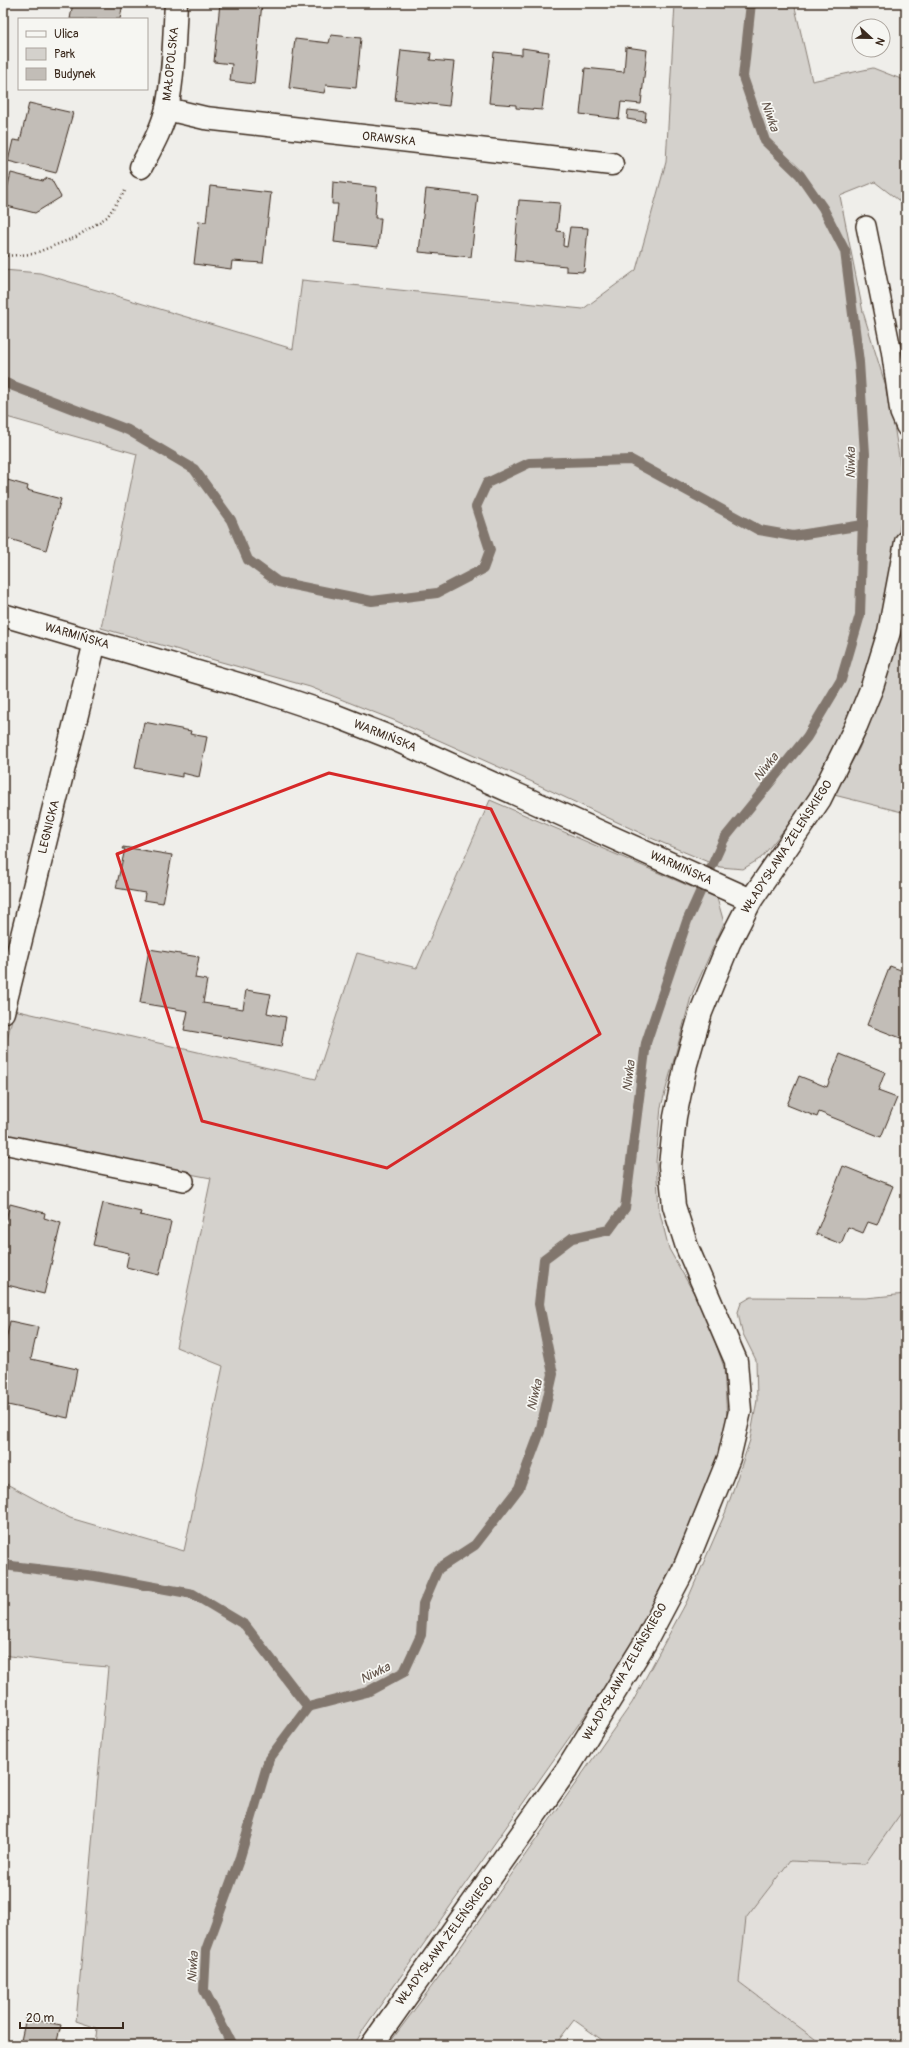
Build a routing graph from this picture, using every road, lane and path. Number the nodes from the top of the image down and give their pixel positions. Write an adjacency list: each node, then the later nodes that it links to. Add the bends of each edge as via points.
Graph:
1 (176, 3): 2 (street, MAŁOPOLSKA, via 172,75)
2 (167, 109): 3 (street, ORAWSKA, via 205,118); 4 (street, MAŁOPOLSKA, via 156,139)
3 (612, 164)
4 (141, 167): 6 (path, via 107,217 101,221 76,237 33,254)
5 (866, 226): 7 (lane, via 891,349 900,413)
6 (3, 256)
7 (906, 426)
8 (906, 542): 11 (street, WŁADYSŁAWA ŻELEŃSKIEGO, via 889,632 872,687 856,726 820,799)
9 (3, 615): 10 (street, WARMIŃSKA)
10 (95, 642): 11 (street, WARMIŃSKA, via 262,691 392,738); 12 (street, LEGNICKA)
11 (751, 900): 15 (street, WŁADYSŁAWA ŻELEŃSKIEGO, via 729,943 701,1012 686,1064 675,1117 670,1166 674,1206 687,1247 736,1361 740,1411 729,1458 683,1571 645,1643 568,1768)
12 (3, 1012)
13 (3, 1144): 14 (lane)
14 (184, 1181)
15 (372, 2045)

